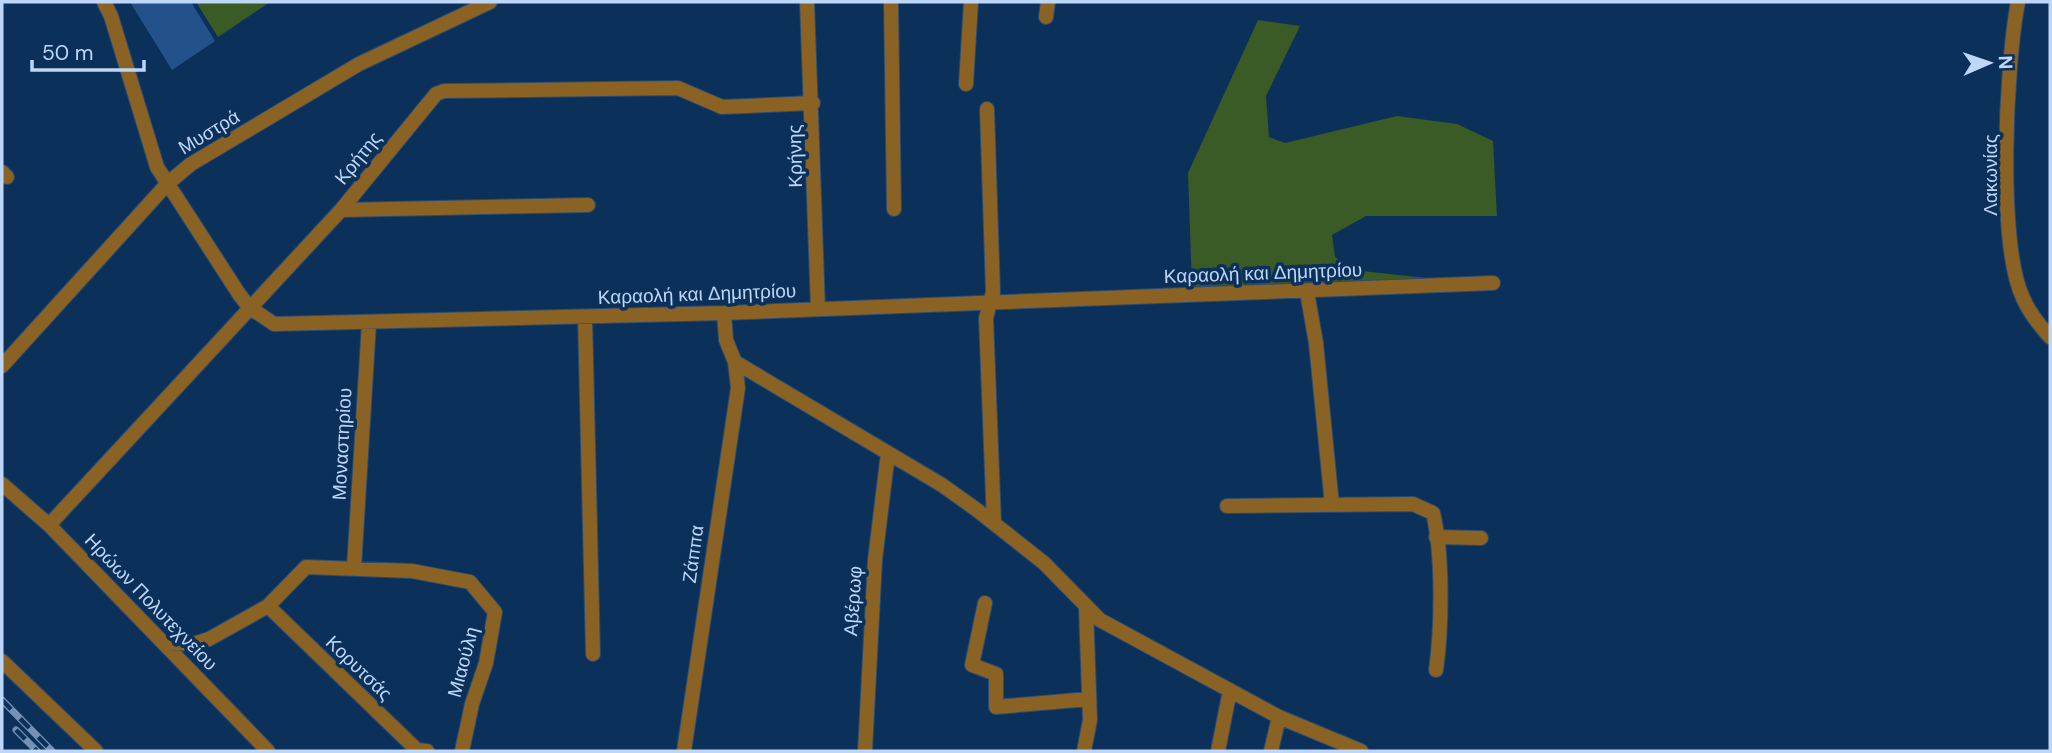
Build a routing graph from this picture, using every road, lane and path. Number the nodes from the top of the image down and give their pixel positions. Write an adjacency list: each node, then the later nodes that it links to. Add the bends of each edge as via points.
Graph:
1 (104, 2): 12 (street, Καραολή και Δημητρίου, via 148,146)
2 (490, 2): 12 (street, Μυστρά, via 359,64 191,164)
3 (807, 2): 10 (street, Κρήνης)
4 (891, 2): 15 (street)
5 (971, 2): 9 (street)
6 (1048, 2): 8 (street)
7 (2018, 2): 24 (street, Λακωνίας, via 2007,152 2011,252 2023,299)
8 (1046, 17)
9 (967, 84)
10 (813, 103): 14 (street, Κρήτης, via 722,107 678,88 444,91 436,94); 20 (street, Κρήνης)
11 (987, 108): 18 (street)
12 (168, 184): 19 (street, Καραολή και Δημητρίου); 26 (street, Μυστρά)
13 (588, 205): 14 (street)
14 (341, 209): 19 (street, Κρήτης)
15 (894, 209)
16 (1493, 283): 17 (street, Καραολή και Δημητρίου)
17 (1307, 292): 18 (street, Καραολή και Δημητρίου); 29 (street)
18 (990, 302): 20 (street, Καραολή και Δημητρίου); 31 (street, via 986,318)
19 (249, 307): 23 (street, Καραολή και Δημητρίου, via 274,324); 32 (street, Κρήτης)
20 (818, 309): 21 (street, Καραολή και Δημητρίου)
21 (724, 313): 22 (street, Καραολή και Δημητρίου); 25 (street, Ζάππα, via 726,340)
22 (585, 317): 23 (street, Καραολή και Δημητρίου); 40 (street)
23 (369, 323): 35 (street, Μοναστηρίου)
24 (2050, 337)
25 (735, 362): 27 (street); 50 (street, Ζάππα, via 737,388)
26 (2, 366)
27 (888, 453): 31 (street); 51 (street, Αβέρωφ, via 874,573)
28 (2, 484): 32 (street, Ηρώων Πολυτεχνείου)
29 (1332, 505): 30 (street); 33 (street, via 1413,503 1433,513)
30 (1227, 506)
31 (994, 523): 38 (street, via 1044,563)
32 (50, 525): 39 (street, Ηρώων Πολυτεχνείου)
33 (1436, 537): 34 (street); 42 (street, via 1440,641)
34 (1481, 538)
35 (354, 568): 37 (street, via 306,567); 49 (street, Μιαούλη, via 412,571 470,582 495,612)
36 (985, 603): 44 (street, via 972,665 996,674 996,708)
37 (268, 606): 39 (street, via 203,642); 48 (street, Κορυτσάς, via 418,750)
38 (1086, 608): 43 (street, via 1100,620); 44 (street)
39 (166, 644): 47 (street, Ηρώων Πολυτεχνείου)
40 (593, 654)
41 (2, 661): 46 (street)
42 (1436, 670)
43 (1230, 690): 45 (street); 53 (street)
44 (1089, 699): 52 (street)
45 (1279, 717): 54 (street); 55 (street)
46 (96, 751)
47 (268, 751)
48 (427, 751)
49 (462, 751)
50 (684, 751)
51 (865, 751)
52 (1084, 751)
53 (1218, 751)
54 (1271, 751)
55 (1361, 751)

